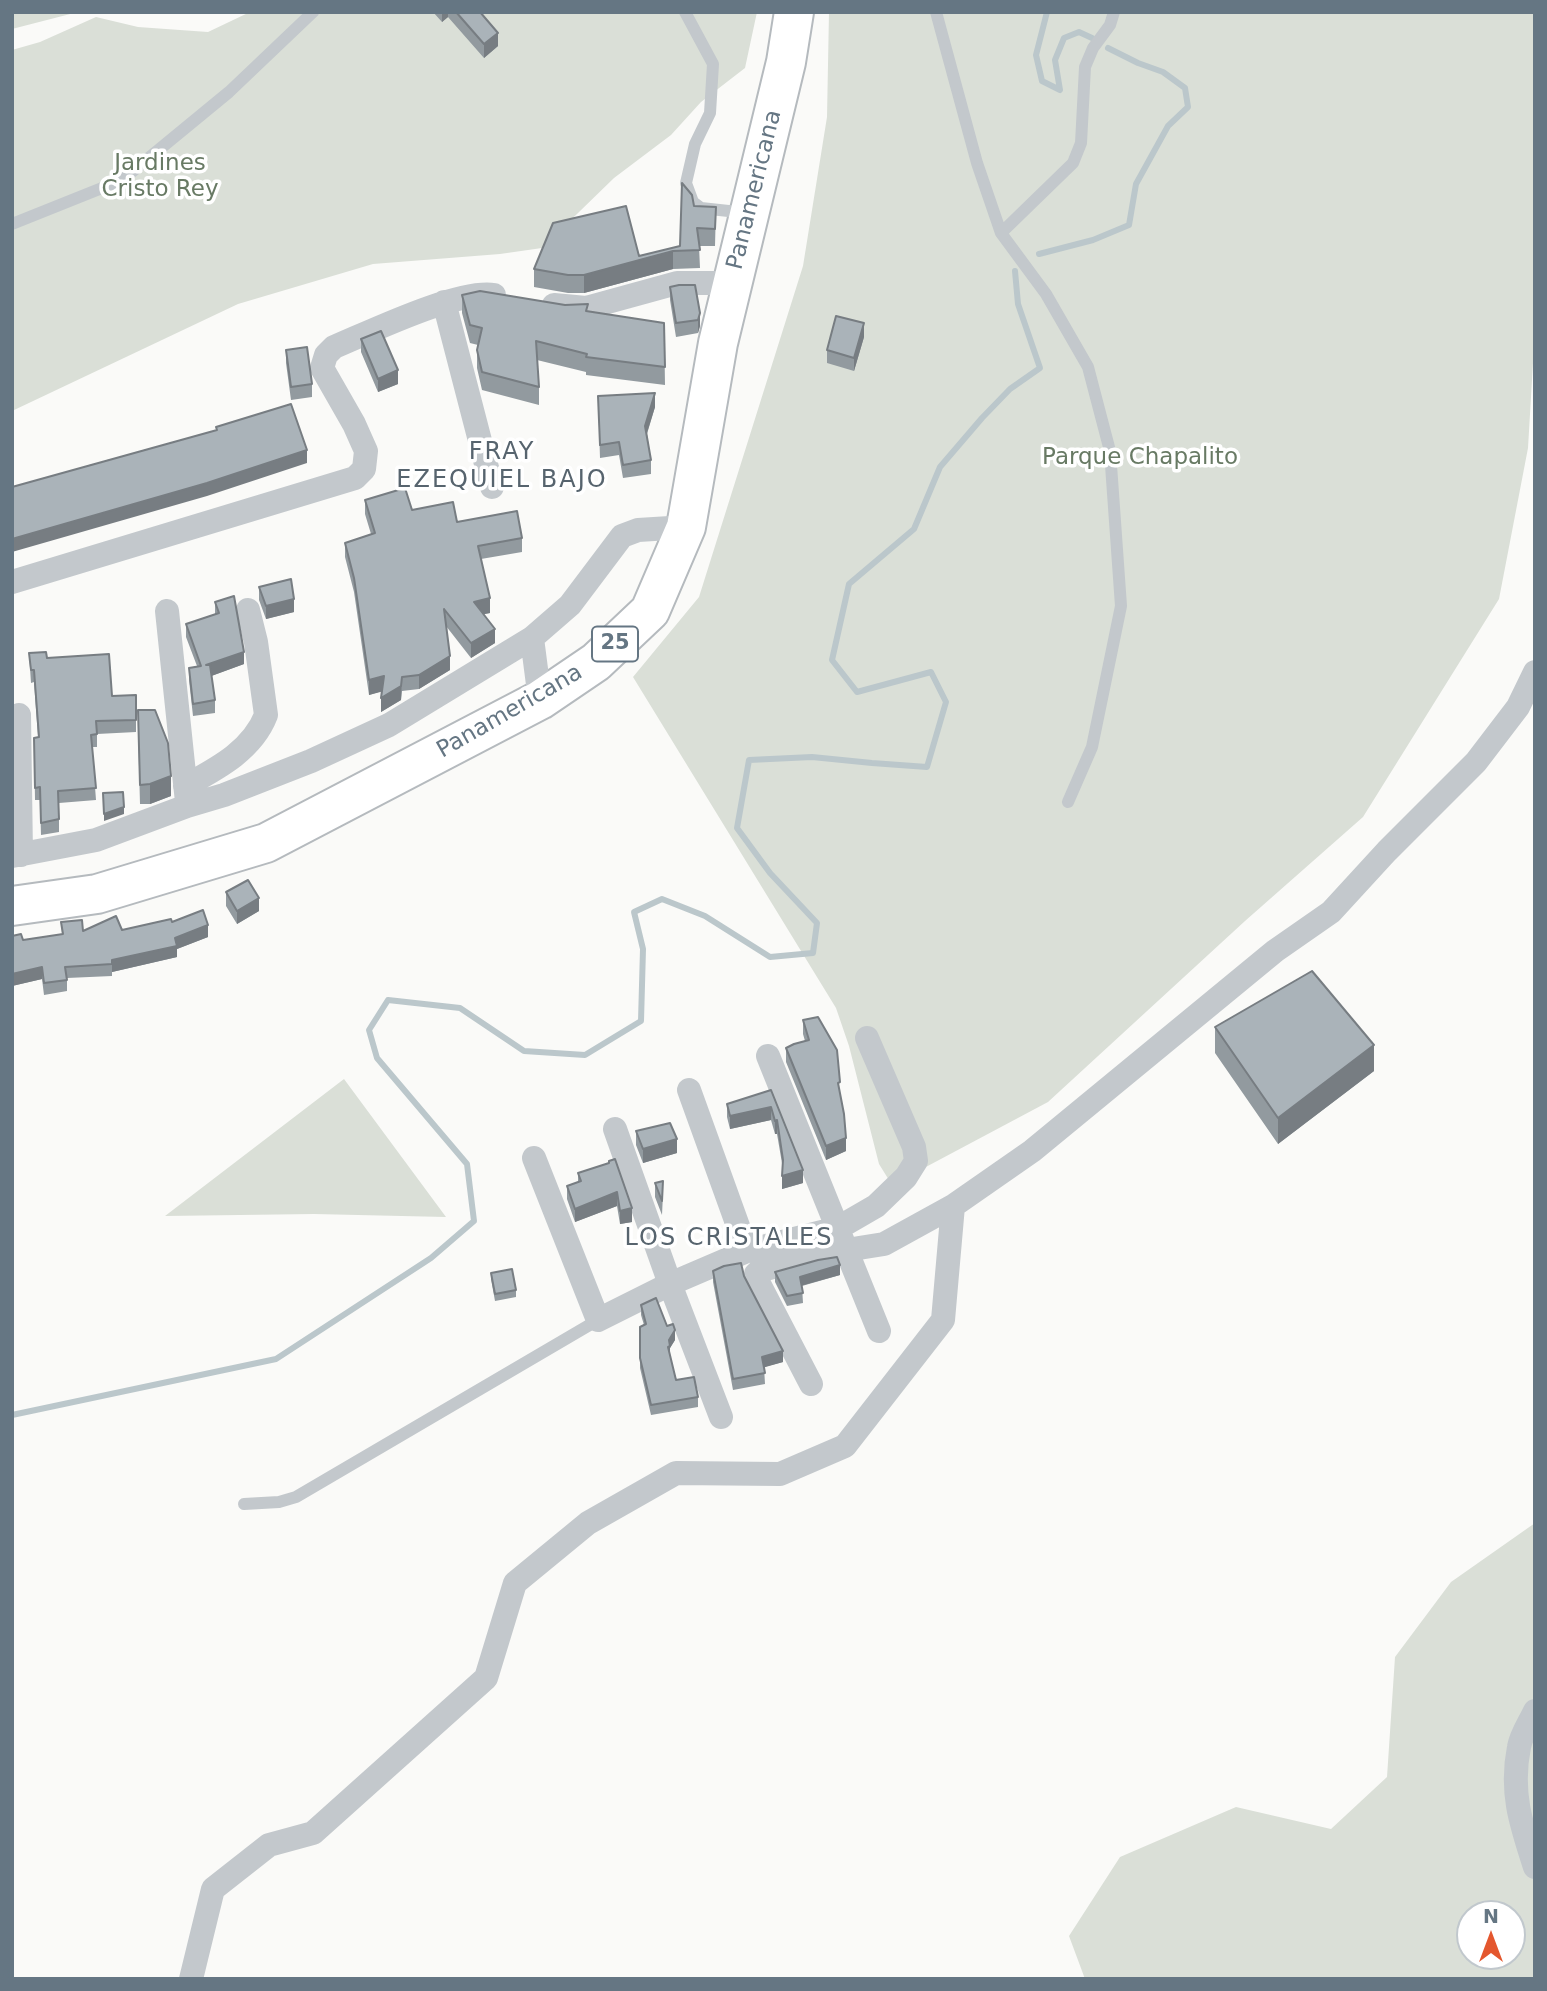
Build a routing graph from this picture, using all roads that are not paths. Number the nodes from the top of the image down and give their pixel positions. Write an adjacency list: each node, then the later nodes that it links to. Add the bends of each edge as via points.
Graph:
1 (313, 12): 7 (lane, via 229,92 122,180)
2 (685, 12): 6 (lane, via 713,64 710,113 695,144 686,183 693,202 701,208)
3 (794, 12): 6 (main road, Panamericana / 25)
4 (936, 12): 8 (lane, via 976,163)
5 (1114, 12): 8 (lane, via 1085,67 1081,142 1073,163)
6 (751, 214): 9 (main road, Panamericana / 25)
7 (12, 224)
8 (1001, 233): 21 (lane, via 1046,294 1088,368 1110,451 1121,606 1092,747)
9 (732, 283): 10 (street, via 677,283 586,308 484,293); 12 (main road, Panamericana / 25)
10 (444, 302): 11 (street); 13 (street, via 334,347 326,355 322,368 366,451 364,469 355,478)
11 (492, 487)
12 (686, 527): 16 (street, via 638,530 622,536 569,605); 18 (main road, Panamericana / 25, via 650,611 596,662)
13 (12, 582)
14 (248, 610): 20 (street, via 266,715 248,743)
15 (167, 611): 20 (street)
16 (531, 638): 18 (street); 20 (street, via 388,725 299,766 224,795)
17 (1535, 672): 29 (street, via 1518,707 1476,762 1331,912 1275,951 1032,1151)
18 (540, 700): 23 (main road, Panamericana / 25, via 266,844 97,894)
19 (19, 715): 22 (street)
20 (186, 796): 22 (street, via 96,840)
21 (1068, 802)
22 (16, 855)
23 (12, 906)
24 (867, 1038): 30 (street, via 916,1161 906,1177)
25 (768, 1056): 30 (street)
26 (688, 1090): 31 (street)
27 (615, 1129): 32 (street)
28 (534, 1158): 33 (street)
29 (953, 1206): 30 (street, via 884,1244); 40 (street, via 943,1320 845,1446 780,1474 676,1474 588,1524 525,1574 515,1583 486,1678 313,1833 268,1845 212,1889)
30 (842, 1240): 31 (street); 34 (street); 35 (street, via 815,1255 756,1275)
31 (747, 1251): 32 (street)
32 (670, 1284): 33 (street); 36 (street)
33 (598, 1320): 37 (lane, via 296,1497)
34 (879, 1331)
35 (811, 1384)
36 (721, 1417)
37 (244, 1504)
38 (1535, 1711): 39 (street, via 1519,1744 1515,1793)
39 (1535, 1867)
40 (191, 1979)

